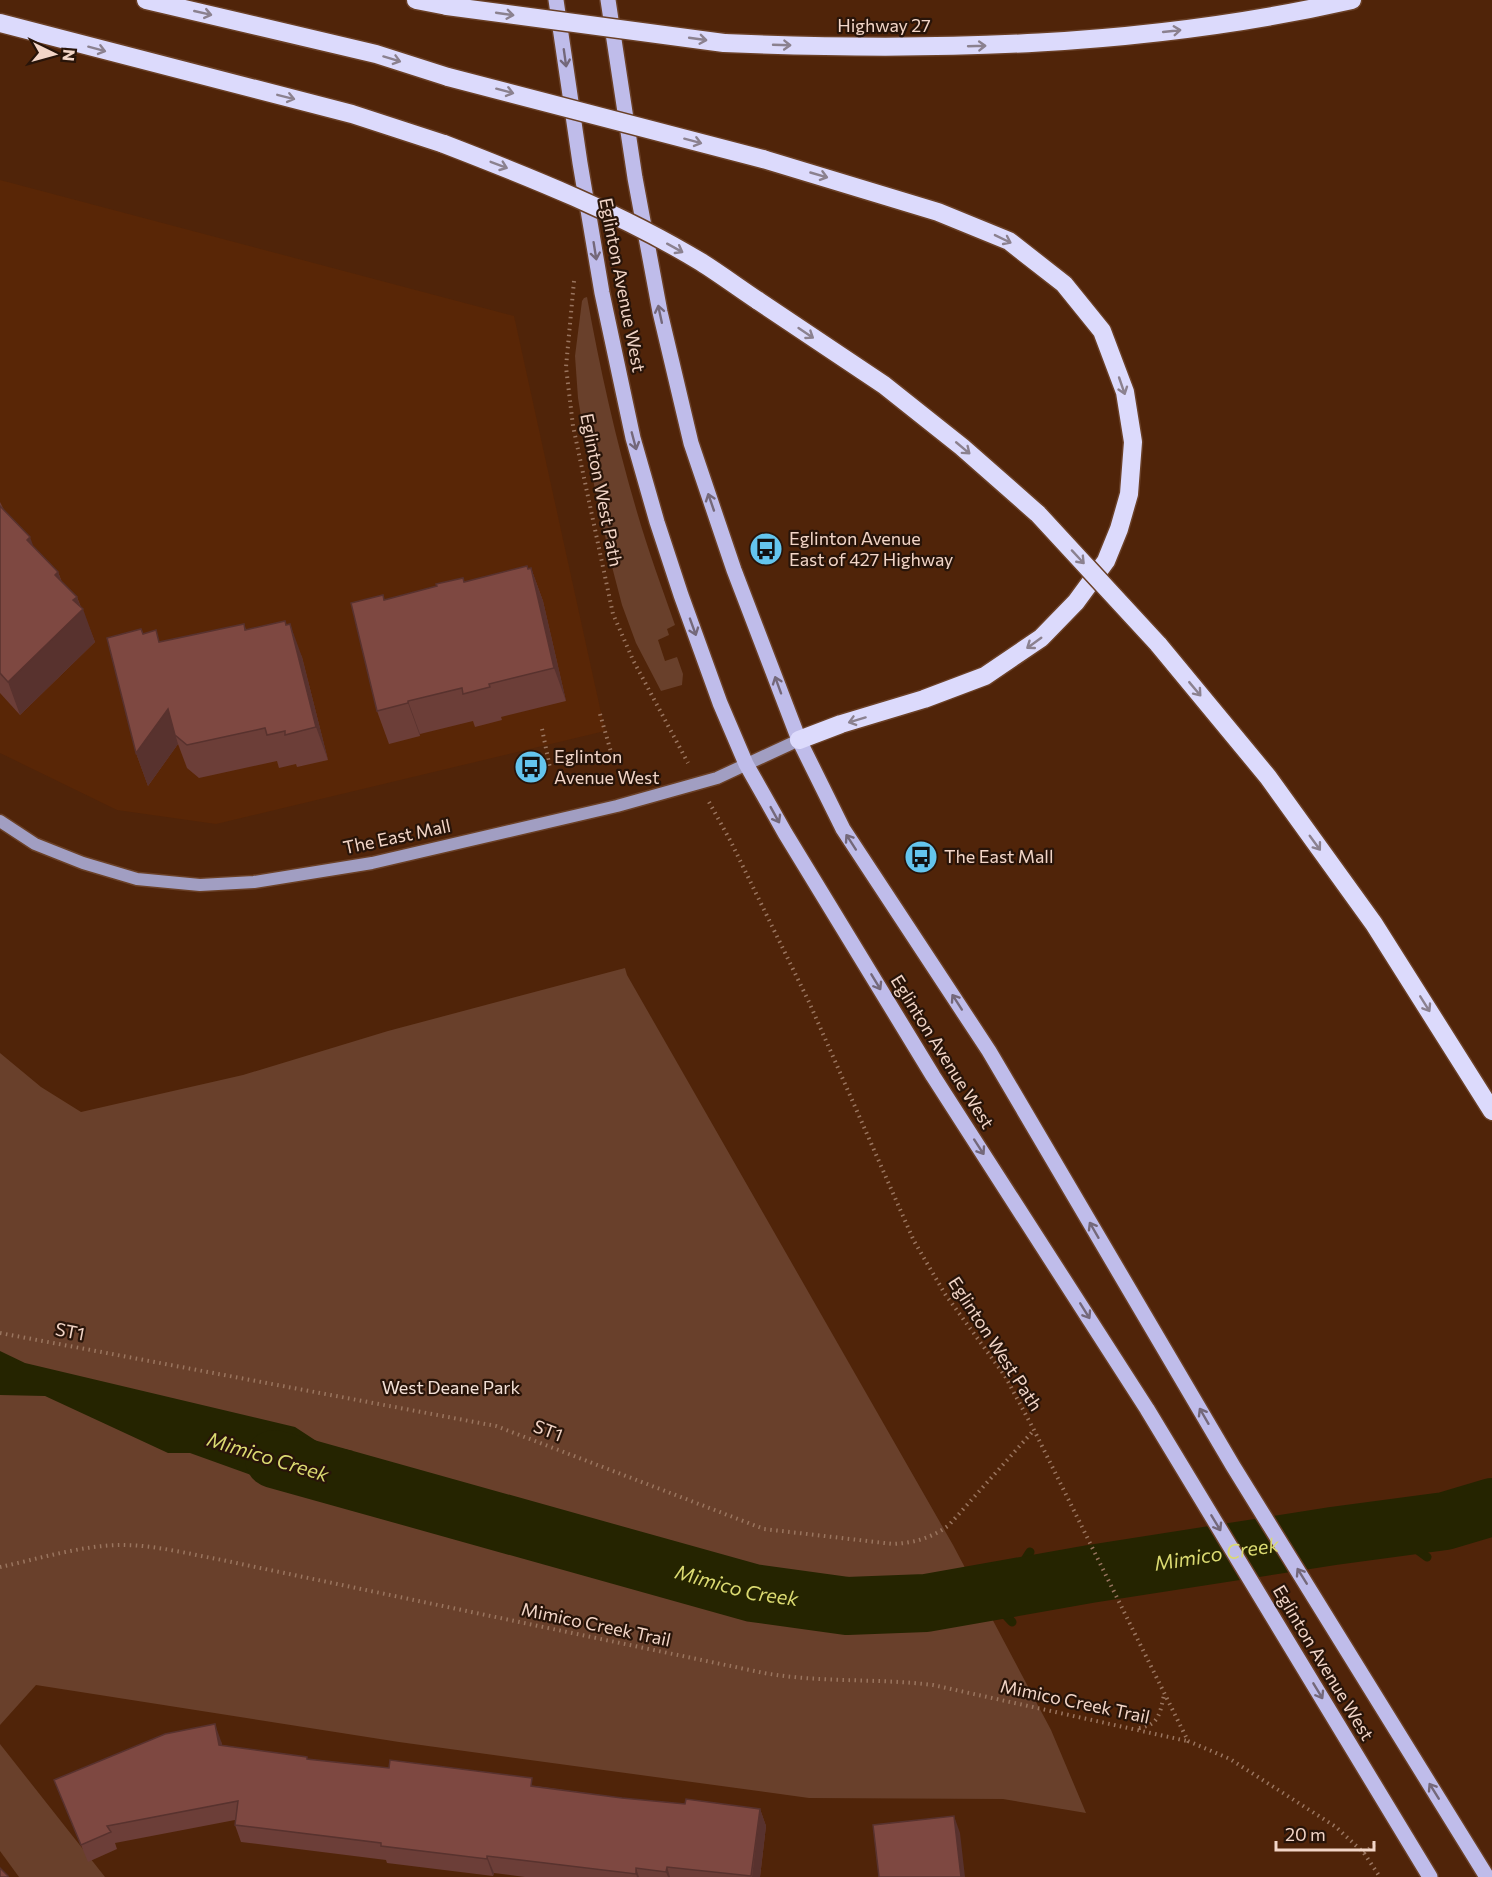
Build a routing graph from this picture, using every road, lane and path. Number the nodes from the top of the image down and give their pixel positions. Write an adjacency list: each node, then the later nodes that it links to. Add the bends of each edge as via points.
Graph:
1 (146, 0): 11 (highway, one-way to 11, bridge, via 376,54 448,77 763,159 938,212 1009,241 1064,284 1102,332 1125,392 1133,442 1129,494 1106,561 1076,602 1041,638 985,676)
2 (416, 0): 5 (highway, Highway 27, one-way to 5, bridge, via 724,43 892,47 1100,39 1257,18)
3 (556, 0): 13 (main road, Eglinton Avenue West, one-way to 13, via 602,293 633,438 681,595)
4 (608, 0): 11 (main road, Eglinton Avenue West, one-way to 4, via 691,443 657,301)
5 (1352, 0)
6 (0, 23): 17 (highway, one-way to 17, bridge, via 352,114 542,182 701,262 884,384 1038,514 1158,644 1268,777 1374,924)
7 (574, 277): 8 (path, Eglinton West Path, via 566,367 573,426 613,614)
8 (654, 699)
9 (600, 714): 12 (path)
10 (542, 729): 14 (path)
11 (799, 740): 13 (main road, The East Mall); 28 (main road, Eglinton Avenue West, one-way to 11, via 1233,1466 989,1051 843,830)
12 (611, 752)
13 (746, 764): 15 (main road, The East Mall, via 717,778 617,807 372,863 254,882 200,885 137,879 35,844); 27 (main road, Eglinton Avenue West, one-way to 27, via 933,1076 1186,1473)
14 (550, 768)
15 (0, 821)
16 (730, 842): 19 (path, Eglinton West Path, via 809,1002 914,1241 945,1294 1005,1376)
17 (1492, 1111)
18 (0, 1333): 19 (path, ST1, via 496,1426 764,1529 893,1544 924,1539 949,1525)
19 (1035, 1430): 21 (path, Eglinton West Path)
20 (0, 1568): 22 (path, Mimico Creek Trail, via 97,1547 145,1546 773,1675 933,1684)
21 (1165, 1695): 22 (path, via 1155,1721); 23 (path, Eglinton West Path)
22 (1135, 1729): 23 (path, Mimico Creek Trail)
23 (1188, 1741): 25 (path, via 1230,1759 1265,1781 1336,1827)
24 (1375, 1844): 25 (path)
25 (1364, 1853): 26 (path)
26 (1380, 1877)
27 (1430, 1877)
28 (1487, 1877)

